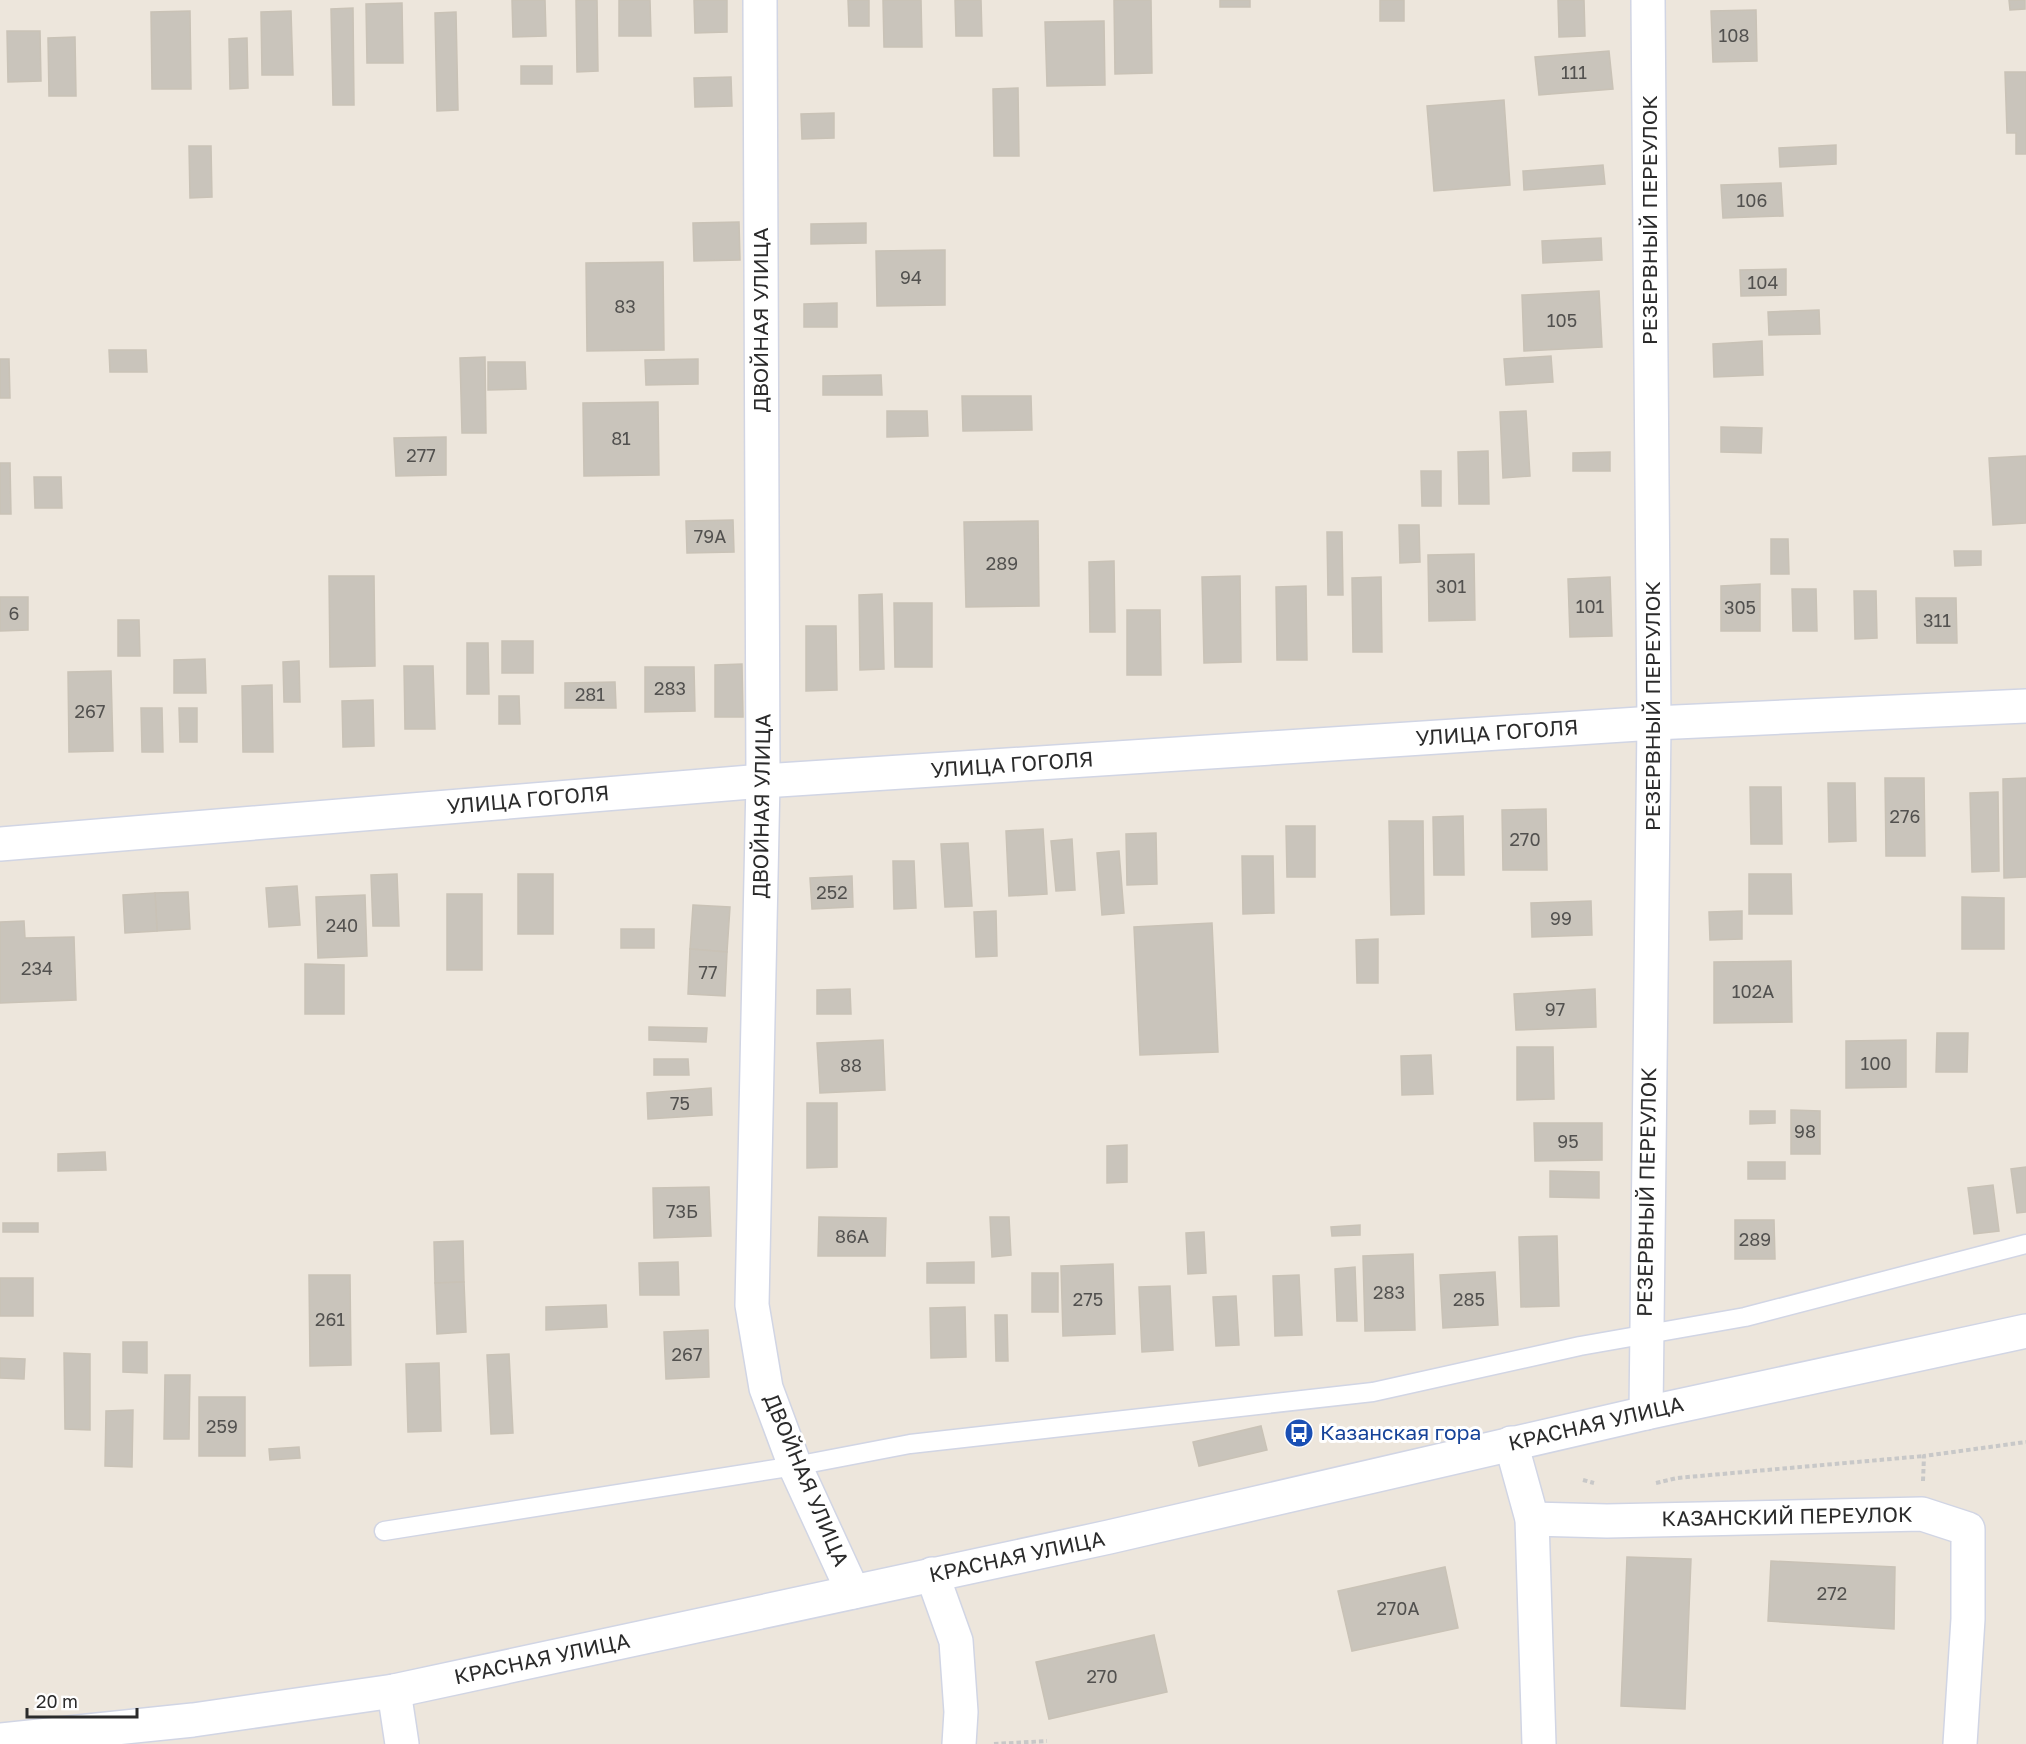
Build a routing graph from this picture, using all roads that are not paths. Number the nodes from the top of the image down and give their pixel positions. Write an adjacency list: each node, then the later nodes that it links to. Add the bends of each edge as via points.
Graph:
1 (760, 0): 5 (street, ДВОЙНАЯ УЛИЦА)
2 (1648, 0): 4 (street, РЕЗЕРВНЫЙ ПЕРЕУЛОК)
3 (2026, 706): 4 (street, УЛИЦА ГОГОЛЯ)
4 (1654, 723): 5 (street, УЛИЦА ГОГОЛЯ); 9 (street, РЕЗЕРВНЫЙ ПЕРЕУЛОК)
5 (763, 781): 6 (street, УЛИЦА ГОГОЛЯ); 12 (street, ДВОЙНАЯ УЛИЦА, via 752,1305 766,1388)
6 (0, 844)
7 (2026, 1244): 9 (lane, via 1745,1317)
8 (2026, 1331): 10 (street, КРАСНАЯ УЛИЦА)
9 (1646, 1333): 10 (street, РЕЗЕРВНЫЙ ПЕРЕУЛОК); 12 (lane, via 1373,1392 910,1444)
10 (1646, 1413): 11 (street, КРАСНАЯ УЛИЦА)
11 (1511, 1443): 13 (street); 15 (street, КРАСНАЯ УЛИЦА)
12 (795, 1466): 14 (lane); 16 (street, ДВОЙНАЯ УЛИЦА)
13 (1532, 1519): 21 (street); 22 (street, КАЗАНСКИЙ ПЕРЕУЛОК, via 1619,1521 1922,1514 1968,1529 1968,1620)
14 (384, 1531)
15 (932, 1574): 16 (street, КРАСНАЯ УЛИЦА); 20 (street, via 956,1641)
16 (854, 1592): 17 (street, КРАСНАЯ УЛИЦА)
17 (394, 1691): 18 (street, КРАСНАЯ УЛИЦА); 19 (street)
18 (0, 1740)
19 (402, 1744)
20 (959, 1744)
21 (1539, 1744)
22 (1960, 1744)

